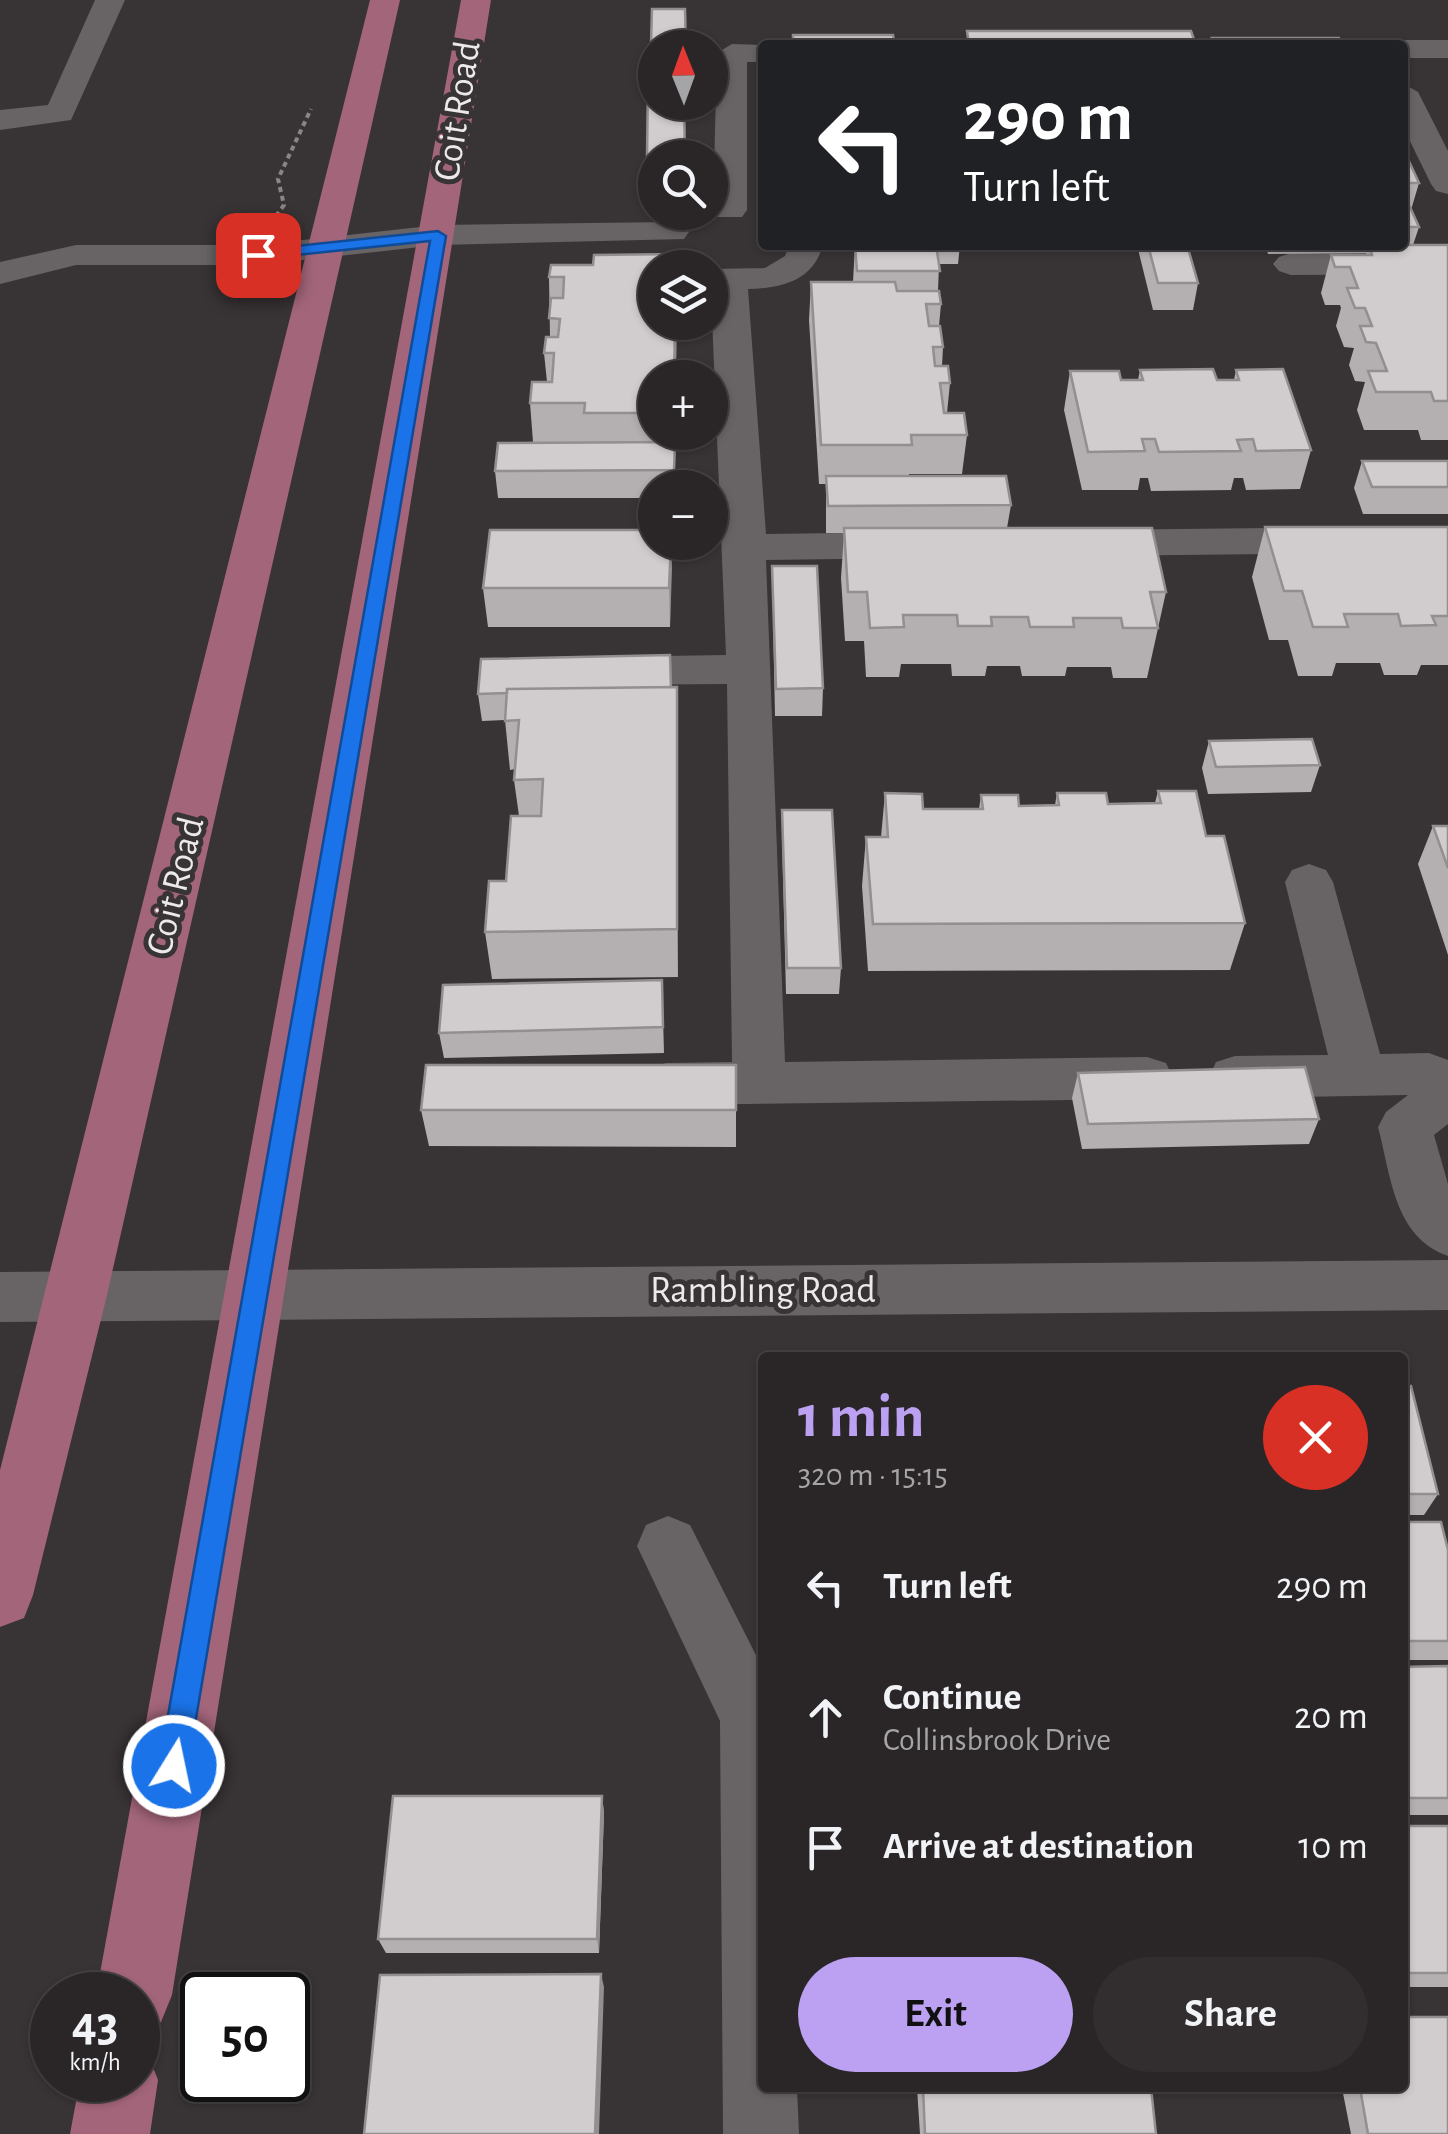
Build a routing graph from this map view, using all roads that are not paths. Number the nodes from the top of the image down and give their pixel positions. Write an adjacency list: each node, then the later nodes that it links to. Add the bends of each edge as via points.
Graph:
1 (110, 0): 8 (street, via 60,113)
2 (385, 0): 15 (main road, Coit Road)
3 (476, 0): 11 (main road, Coit Road)
4 (1408, 49): 5 (street)
5 (1448, 49)
6 (758, 52): 10 (street, via 732,53)
7 (1408, 104): 9 (street)
8 (0, 120)
9 (1448, 184)
10 (746, 211): 12 (street, via 698,216)
11 (436, 248): 14 (street); 15 (street); 34 (main road, Coit Road)
12 (674, 250)
13 (805, 250): 19 (street, via 801,262 772,278)
14 (638, 251)
15 (326, 261): 18 (street, via 248,288 63,288); 36 (main road, Coit Road)
16 (1448, 263): 17 (street)
17 (1292, 264)
18 (2, 273)
19 (728, 281)
20 (723, 340): 21 (street)
21 (733, 537): 24 (street); 25 (street)
22 (1448, 539): 23 (street)
23 (1038, 544)
24 (960, 545)
25 (748, 668): 26 (street); 29 (street)
26 (565, 672)
27 (1308, 882): 28 (street)
28 (1359, 1075): 29 (street); 31 (street)
29 (759, 1083): 30 (street)
30 (623, 1085)
31 (1441, 1090): 32 (street, via 1405,1127 1428,1212)
32 (1448, 1232)
33 (1448, 1285): 34 (street, Rambling Road)
34 (256, 1291): 36 (street, Rambling Road); 40 (main road, Coit Road)
35 (0, 1296): 36 (street, Rambling Road)
36 (78, 1296): 38 (main road, Coit Road)
37 (668, 1546): 39 (street, via 754,1718)
38 (0, 1595)
39 (758, 1926)
40 (138, 1972)
41 (761, 2092): 44 (street)
42 (115, 2102): 43 (main road)
43 (110, 2134)
44 (762, 2134)

